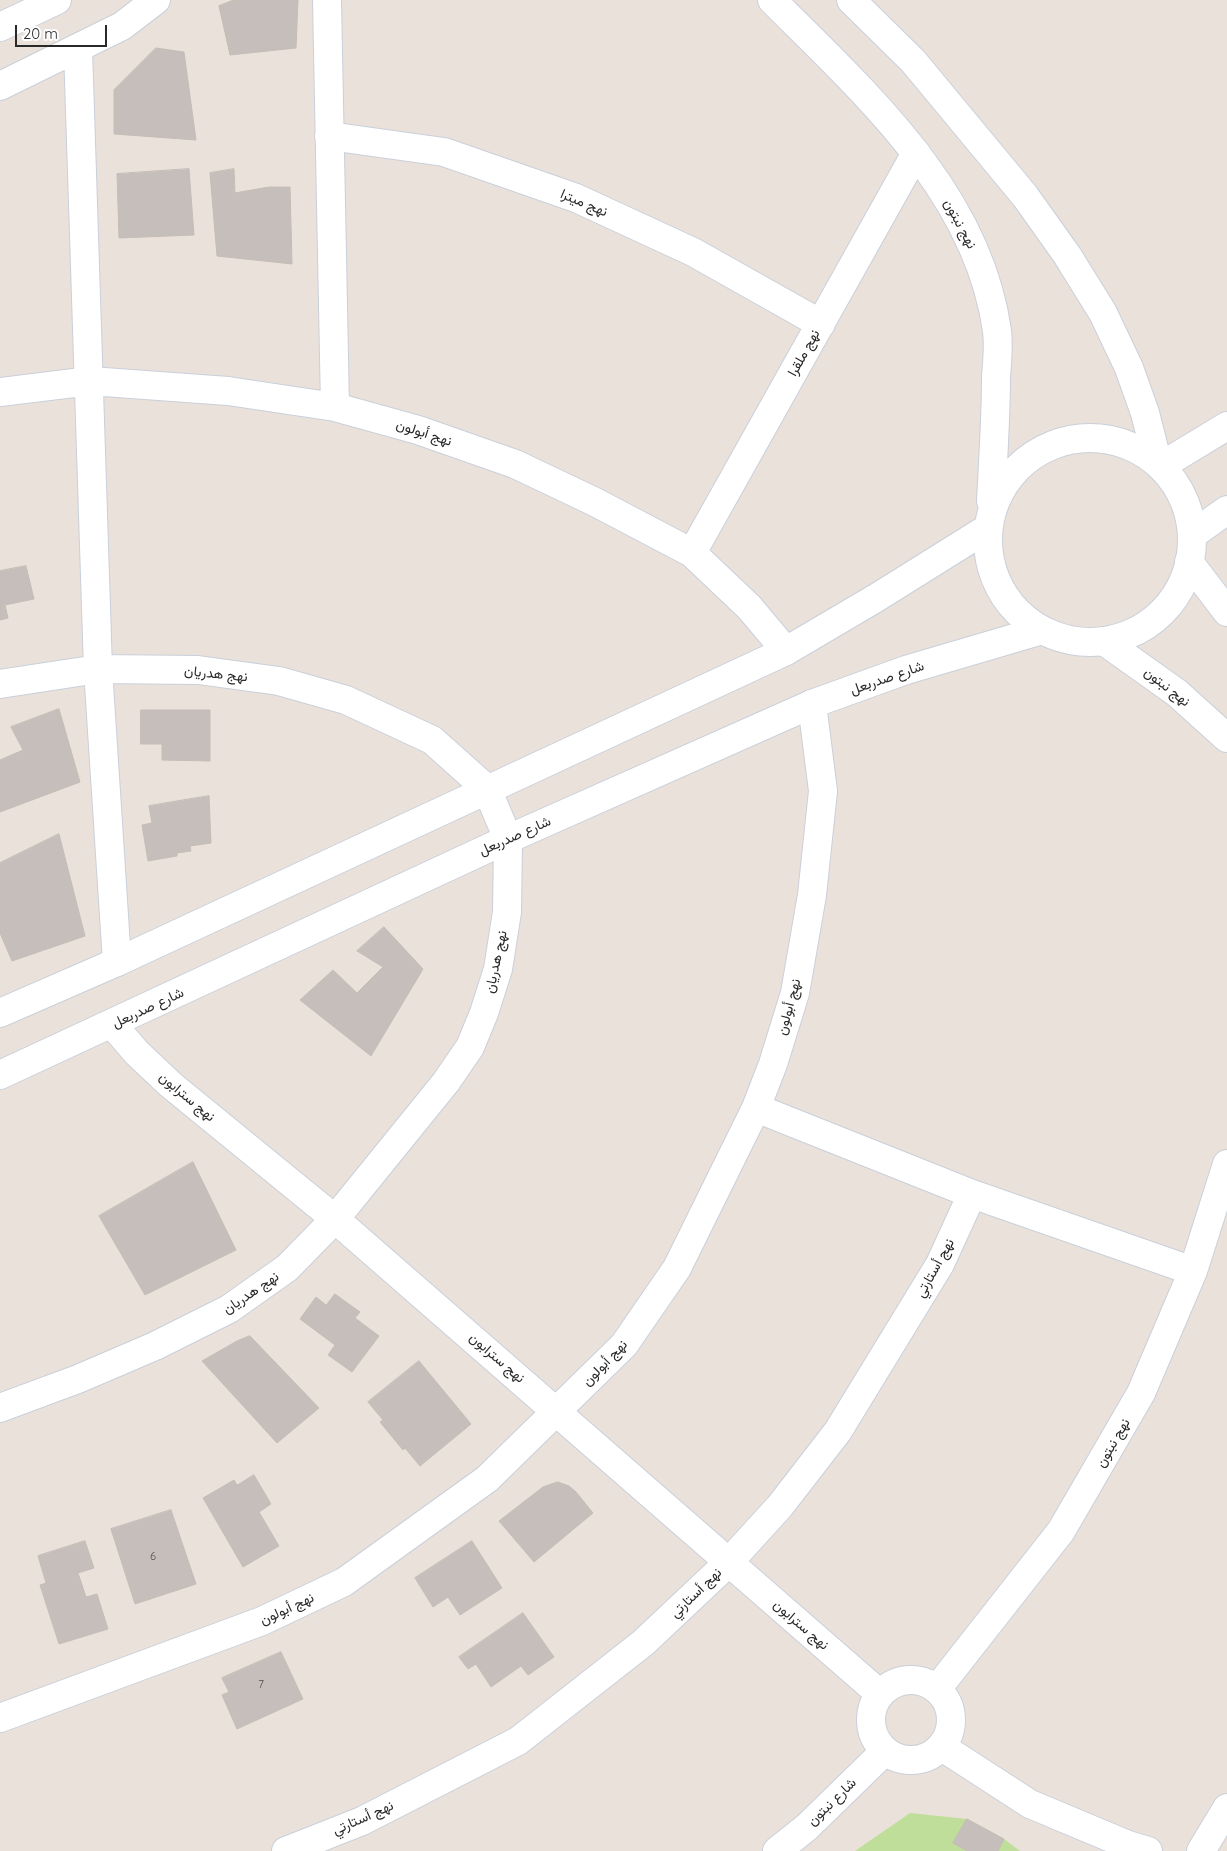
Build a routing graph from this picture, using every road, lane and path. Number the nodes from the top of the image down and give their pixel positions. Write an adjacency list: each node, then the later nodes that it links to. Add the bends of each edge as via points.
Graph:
1 (57, 0): 6 (street)
2 (156, 0): 7 (street, via 122,26)
3 (327, 0): 9 (street)
4 (772, 0): 10 (street, نهج نبتون, via 856,84)
5 (850, 0): 16 (street, via 913,61 1025,196 1067,256 1103,314 1129,368)
6 (0, 27)
7 (78, 49): 8 (street); 12 (street)
8 (0, 86)
9 (329, 136): 11 (street, نهج ميترا, via 444,152 576,198 693,252); 14 (street)
10 (916, 153): 11 (street, نهج ملقرا); 18 (street, نهج نبتون, via 950,203 974,250 997,332)
11 (820, 324): 20 (street, نهج ملقرا)
12 (90, 381): 13 (street, نهج أبولون); 14 (street, نهج أبولون, via 228,391); 26 (street)
13 (0, 392)
14 (335, 407): 20 (street, نهج أبولون, via 418,430 515,464)
15 (1227, 426): 16 (street)
16 (1160, 465): 18 (street, via 1123,442 1082,437 1042,448 1010,474); 19 (street, نهج نبتون, via 1183,498)
17 (1227, 510): 19 (street)
18 (989, 520): 23 (street, نهج نبتون, via 989,559 1000,587 1018,612); 25 (street, via 876,598)
19 (1192, 535): 21 (street, نهج نبتون)
20 (692, 553): 25 (street, نهج أبولون, via 749,607)
21 (1190, 562): 22 (street); 24 (street, نهج نبتون, via 1178,591 1159,615 1134,632)
22 (1227, 612)
23 (1042, 630): 24 (street, نهج نبتون, via 1072,640); 28 (street, شارع صدربعل, via 906,670)
24 (1104, 641): 29 (street, نهج نبتون, via 1177,693)
25 (786, 651): 30 (street)
26 (98, 669): 27 (street, نهج هدريان); 30 (street, نهج هدريان, via 198,670 279,681 346,700 432,740); 32 (street)
27 (0, 684)
28 (812, 704): 31 (street, شارع صدربعل); 36 (street, نهج أبولون, via 823,791 812,895 795,993)
29 (1227, 738)
30 (487, 790): 31 (street, نهج هدريان); 32 (street)
31 (508, 839): 34 (street, شارع صدربعل); 39 (street, نهج هدريان, via 507,912 498,969 470,1047 446,1082)
32 (117, 962): 33 (street)
33 (0, 1013)
34 (112, 1024): 35 (street, شارع صدربعل); 39 (street, نهج سترابون, via 171,1085)
35 (0, 1075)
36 (756, 1108): 38 (street); 42 (street, نهج أبولون, via 676,1268 652,1308 624,1345)
37 (1227, 1164): 40 (street, نهج نبتون)
38 (972, 1194): 40 (street); 43 (street, نهج أستارتي, via 940,1264 838,1431 780,1506)
39 (335, 1219): 41 (street, نهج هدريان, via 288,1268 229,1309 155,1346); 42 (street, نهج سترابون)
40 (1193, 1271): 44 (street, نهج نبتون, via 1142,1393 1061,1531)
41 (0, 1408)
42 (558, 1411): 43 (street, نهج سترابون); 46 (street, نهج أبولون, via 487,1479 344,1582 262,1621)
43 (728, 1562): 45 (street, نهج سترابون); 50 (street, نهج أستارتي, via 643,1643 518,1741 362,1821)
44 (937, 1689): 45 (street, via 923,1682 908,1680 893,1684); 47 (street, via 947,1702 951,1717 950,1733)
45 (880, 1694): 48 (street, via 873,1708 871,1723 875,1739)
46 (0, 1718)
47 (942, 1747): 48 (street, via 930,1756 914,1761); 52 (street, via 1030,1804)
48 (885, 1751): 51 (street, شارع نبتون, via 807,1827)
49 (1227, 1808): 53 (street)
50 (286, 1851)
51 (777, 1851)
52 (1148, 1851)
53 (1201, 1851)

